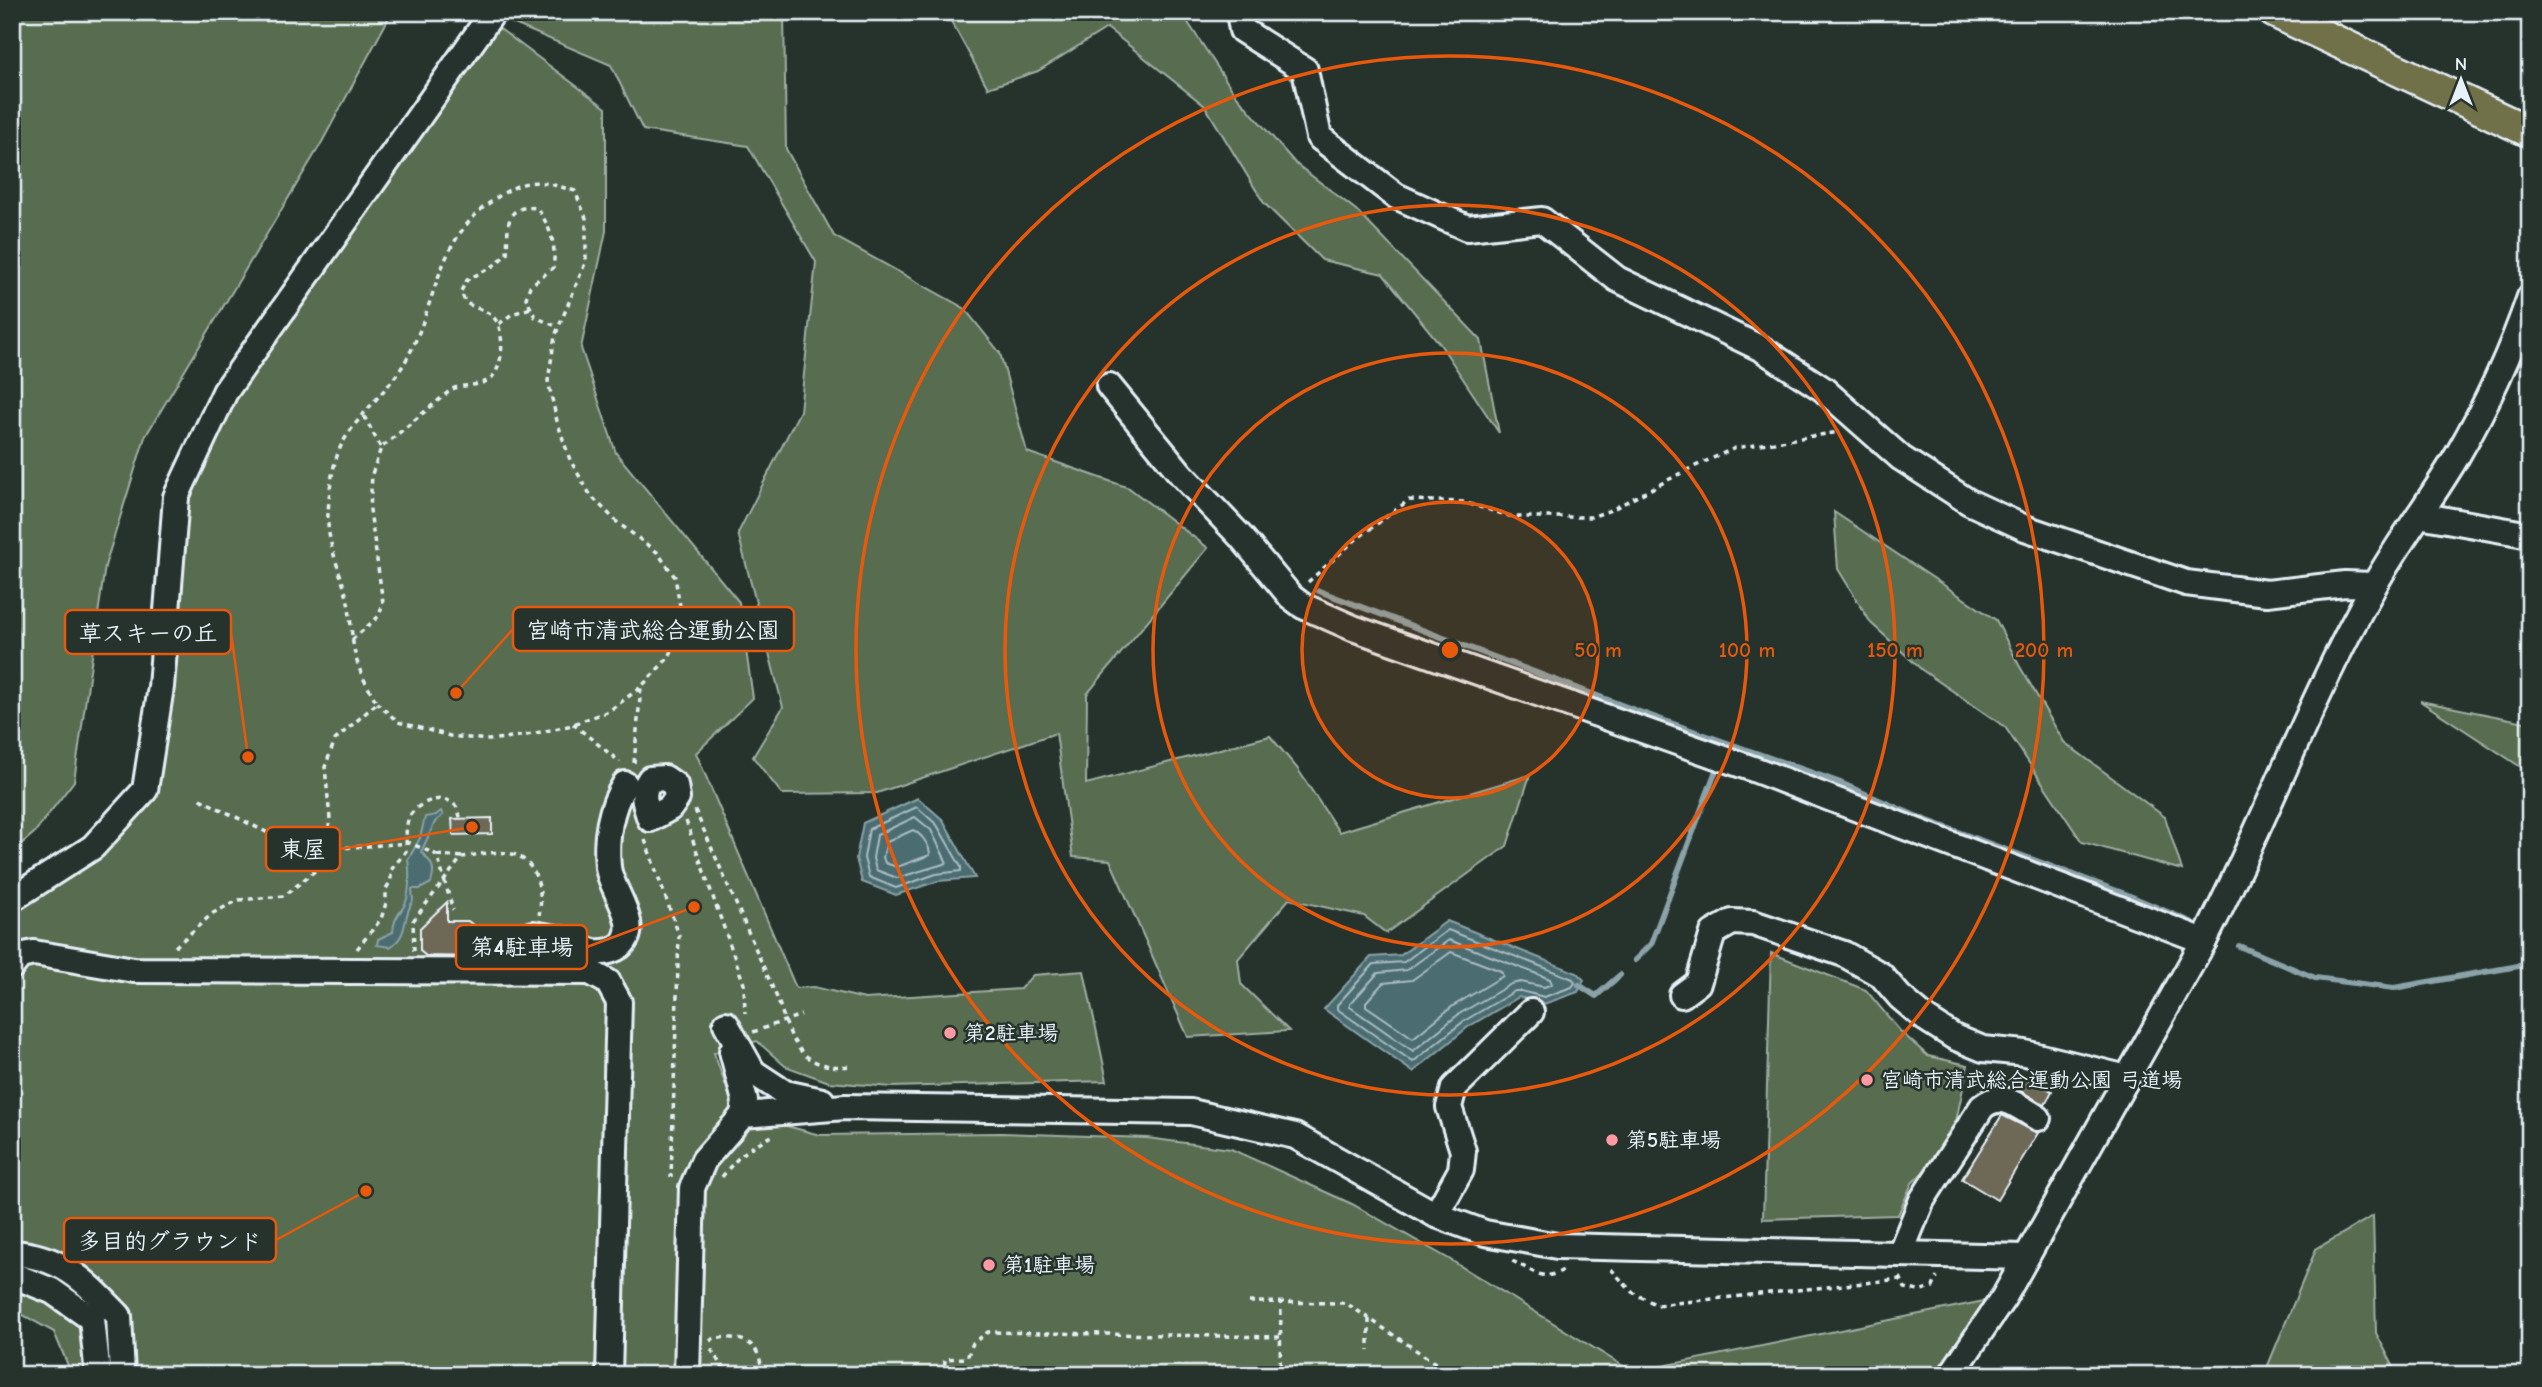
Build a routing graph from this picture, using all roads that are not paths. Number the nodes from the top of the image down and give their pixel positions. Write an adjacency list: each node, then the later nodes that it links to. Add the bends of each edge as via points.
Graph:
1 (493, 12): 11 (street, via 225,392 176,496 161,687 145,790 93,847)
2 (1239, 12): 9 (street, via 1242,30 1305,70 1319,137 1396,196 1467,228 1542,220 1617,279 1762,349 1823,389 1901,458 1969,502 2025,528 2186,583 2267,593)
3 (2274, 12): 4 (main road)
4 (2530, 132)
5 (2530, 297): 7 (street, via 2484,407)
6 (1110, 386): 13 (street, via 1181,474 1303,606 1353,628 1768,775)
7 (2418, 515): 8 (street); 9 (street)
8 (2530, 535)
9 (2374, 585): 13 (street)
10 (629, 778): 12 (street, via 616,799 608,845 608,870 628,921 628,935 610,951 594,952)
11 (12, 899)
12 (533, 934)
13 (2204, 941): 17 (street)
14 (12, 966): 28 (street, via 20,956 34,953 134,970 590,972 608,982 619,1002)
15 (1682, 995): 17 (street, via 1698,983 1713,933 1732,922 1753,922 1844,954 1881,975 1900,997 1954,1037 1983,1049 2025,1053)
16 (1531, 1012): 21 (street, via 1454,1088 1450,1107 1463,1151 1461,1170)
17 (2127, 1078): 23 (street)
18 (845, 1107): 19 (street); 19 (street, via 785,1093 753,1072 739,1027 745,1101); 21 (street, via 1191,1112 1295,1136)
19 (752, 1114): 29 (street, via 704,1160 692,1188)
20 (2038, 1118): 24 (street, via 2006,1100 1990,1100 1982,1107 1922,1200)
21 (1436, 1215): 24 (street, via 1485,1233 1557,1246)
22 (12, 1253): 27 (street, via 53,1261 88,1285 119,1316)
23 (2026, 1257): 24 (street); 30 (street)
24 (1900, 1267)
25 (12, 1275): 26 (street, via 52,1291 92,1318)
26 (98, 1375)
27 (122, 1375)
28 (610, 1375)
29 (687, 1375)
30 (1951, 1375)

